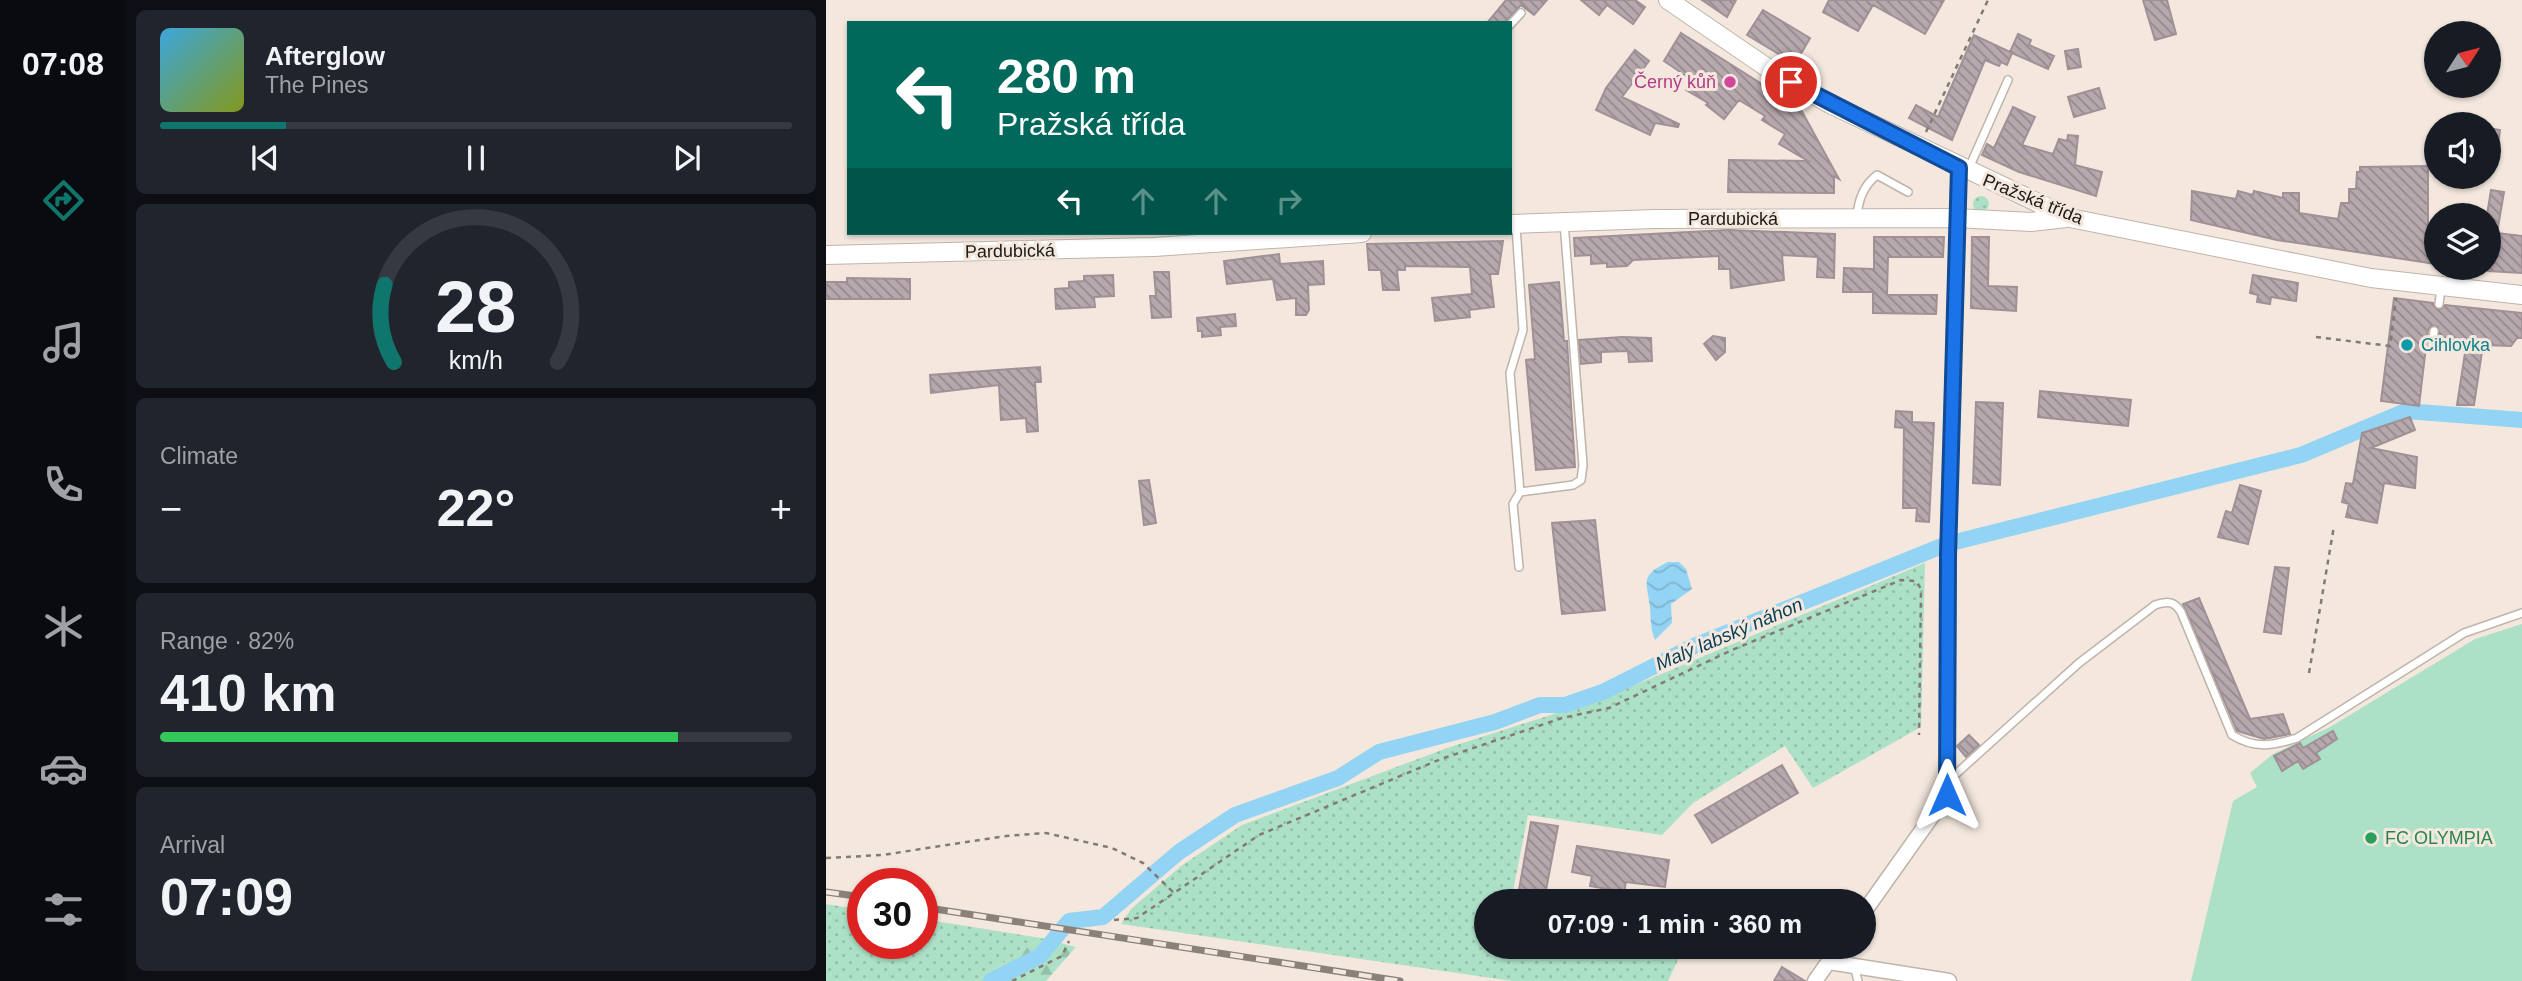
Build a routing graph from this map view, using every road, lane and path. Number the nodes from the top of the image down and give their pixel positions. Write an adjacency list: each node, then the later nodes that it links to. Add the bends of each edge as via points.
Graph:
1 (1668, 0): 7 (street, Pražská třída, via 1829,104)
2 (1988, 0): 6 (path)
3 (1521, 13): 4 (lane)
4 (1512, 23)
5 (2008, 80): 7 (lane)
6 (1926, 132)
7 (1964, 170): 10 (street); 11 (street, Pražská třída)
8 (1908, 192): 9 (lane, via 1877,175 1858,205)
9 (1857, 218): 10 (street, Pardubická); 12 (street, Pardubická)
10 (1956, 218): 11 (street, Pardubická, via 2032,222); 27 (street)
11 (2070, 218): 17 (street, Pražská třída, via 2440,296)
12 (1564, 221): 13 (street, Pardubická); 21 (lane, via 1581,480)
13 (1513, 224): 21 (lane, via 1523,330 1510,373)
14 (1332, 235): 15 (street, Pardubická, via 1154,247)
15 (826, 255)
16 (2397, 295): 19 (path, via 2390,346)
17 (2522, 295)
18 (2434, 331): 20 (lane)
19 (2316, 337)
20 (2432, 345)
21 (1520, 492): 23 (lane, via 1513,505)
22 (2334, 526): 25 (path)
23 (1519, 567)
24 (2522, 613): 27 (lane, via 2464,632 2297,738 2260,746 2232,735 2181,612 2166,601 2079,663)
25 (2309, 673)
26 (1919, 735): 29 (path, via 1921,589 1916,581 1901,580 1732,650 1609,708 1562,718 1453,755 1259,835)
27 (1947, 782): 30 (street, via 1947,795)
28 (826, 858): 29 (path, via 1046,834 1112,848 1143,863)
29 (1174, 893): 31 (path, via 1137,918)
30 (1876, 895)
31 (1114, 920)
32 (1069, 941): 36 (path, via 1062,956)
33 (1831, 959): 34 (street)
34 (1829, 962): 35 (street); 37 (street)
35 (1853, 966): 38 (lane); 39 (street)
36 (1012, 981)
37 (1815, 981)
38 (1858, 981)
39 (1949, 981)

